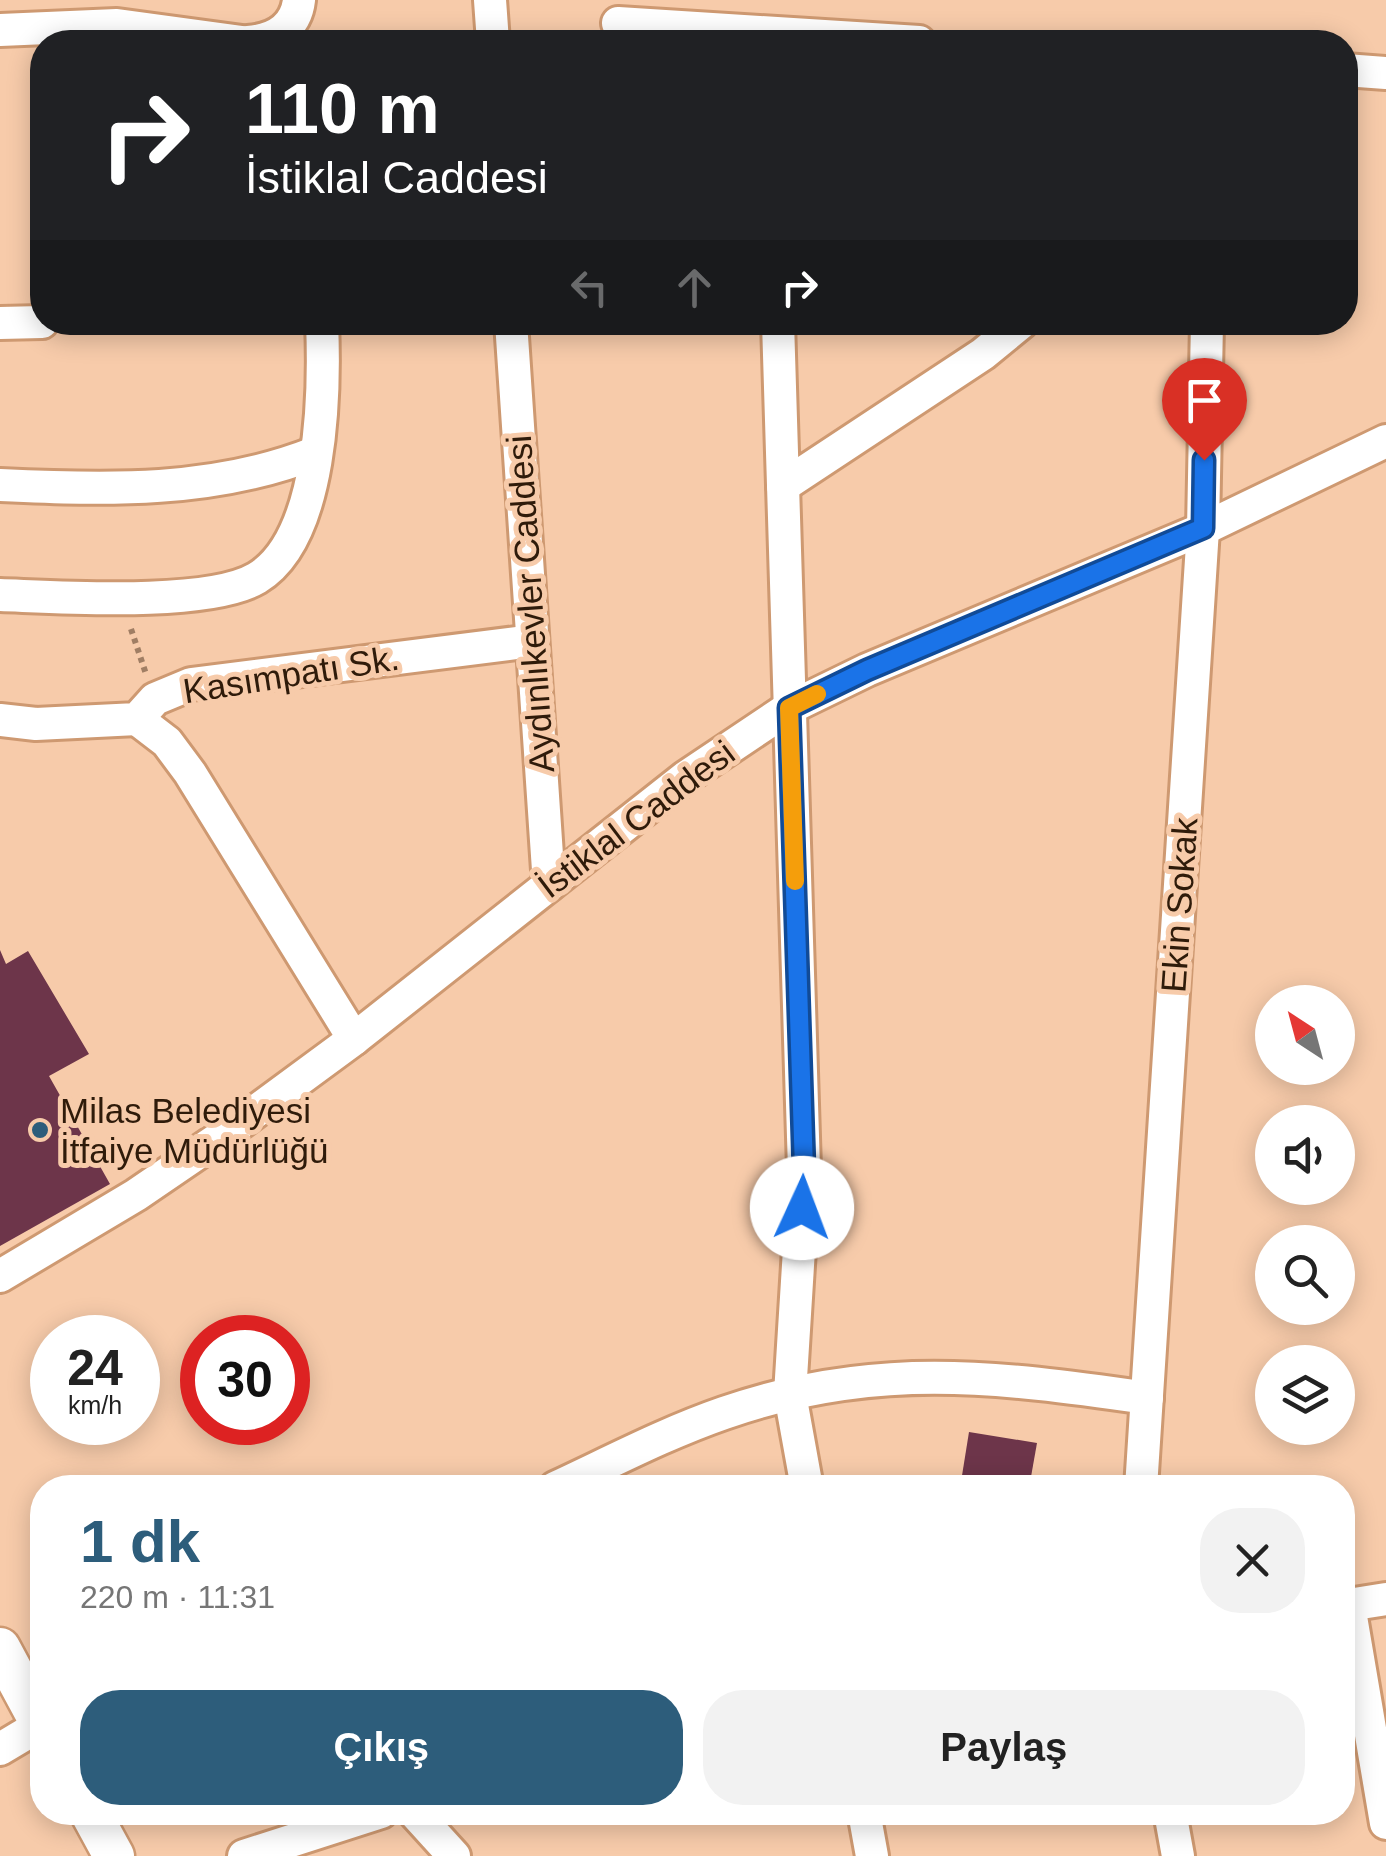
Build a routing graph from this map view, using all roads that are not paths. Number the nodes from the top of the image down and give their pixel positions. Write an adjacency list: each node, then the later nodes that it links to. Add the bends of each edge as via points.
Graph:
1 (299, 0): 6 (street)
2 (490, 0): 7 (street)
3 (618, 23): 8 (street)
4 (0, 30): 5 (street)
5 (155, 30)
6 (288, 30)
7 (492, 30)
8 (689, 30)
9 (1358, 71): 10 (street)
10 (1386, 73)
11 (0, 322): 12 (street)
12 (30, 322)
13 (321, 335): 19 (street)
14 (512, 335): 24 (street, Aydınlıkevler Caddesi)
15 (778, 335): 21 (street)
16 (1006, 335): 21 (street)
17 (1207, 335): 22 (street, Ekin Sokak)
18 (1386, 441): 22 (street, İstiklal Caddesi)
19 (315, 452): 20 (street, via 265,470 164,486); 23 (street, via 296,536 256,579 205,594)
20 (0, 485)
21 (783, 486): 25 (street)
22 (1203, 528): 25 (street, İstiklal Caddesi); 32 (street, Ekin Sokak)
23 (0, 595)
24 (532, 641): 26 (street, Kasımpatı Sk., via 213,680 191,684); 28 (street, Aydınlıkevler Caddesi)
25 (789, 708): 28 (street, İstiklal Caddesi, via 686,777); 31 (street, via 804,1169)
26 (146, 709): 27 (street, Kasımpatı Sk., via 36,724); 29 (street)
27 (0, 720)
28 (549, 885): 29 (street, İstiklal Caddesi)
29 (354, 1040): 30 (street, İstiklal Caddesi, via 136,1195)
30 (0, 1276)
31 (790, 1394): 32 (street, via 886,1377 959,1377); 33 (street, via 710,1418); 34 (street)
32 (1147, 1398): 35 (street, Ekin Sokak)
33 (584, 1475)
34 (804, 1475)
35 (1142, 1475)
36 (1386, 1599): 37 (street)
37 (1355, 1604)
38 (0, 1648): 40 (street)
39 (1355, 1655): 43 (street)
40 (30, 1703)
41 (30, 1732): 42 (street)
42 (0, 1749)
43 (1386, 1823)
44 (97, 1825): 49 (street)
45 (341, 1825): 50 (street)
46 (426, 1825): 51 (street)
47 (866, 1825): 52 (street)
48 (1172, 1825): 53 (street)
49 (114, 1856)
50 (244, 1856)
51 (454, 1856)
52 (872, 1856)
53 (1178, 1856)

